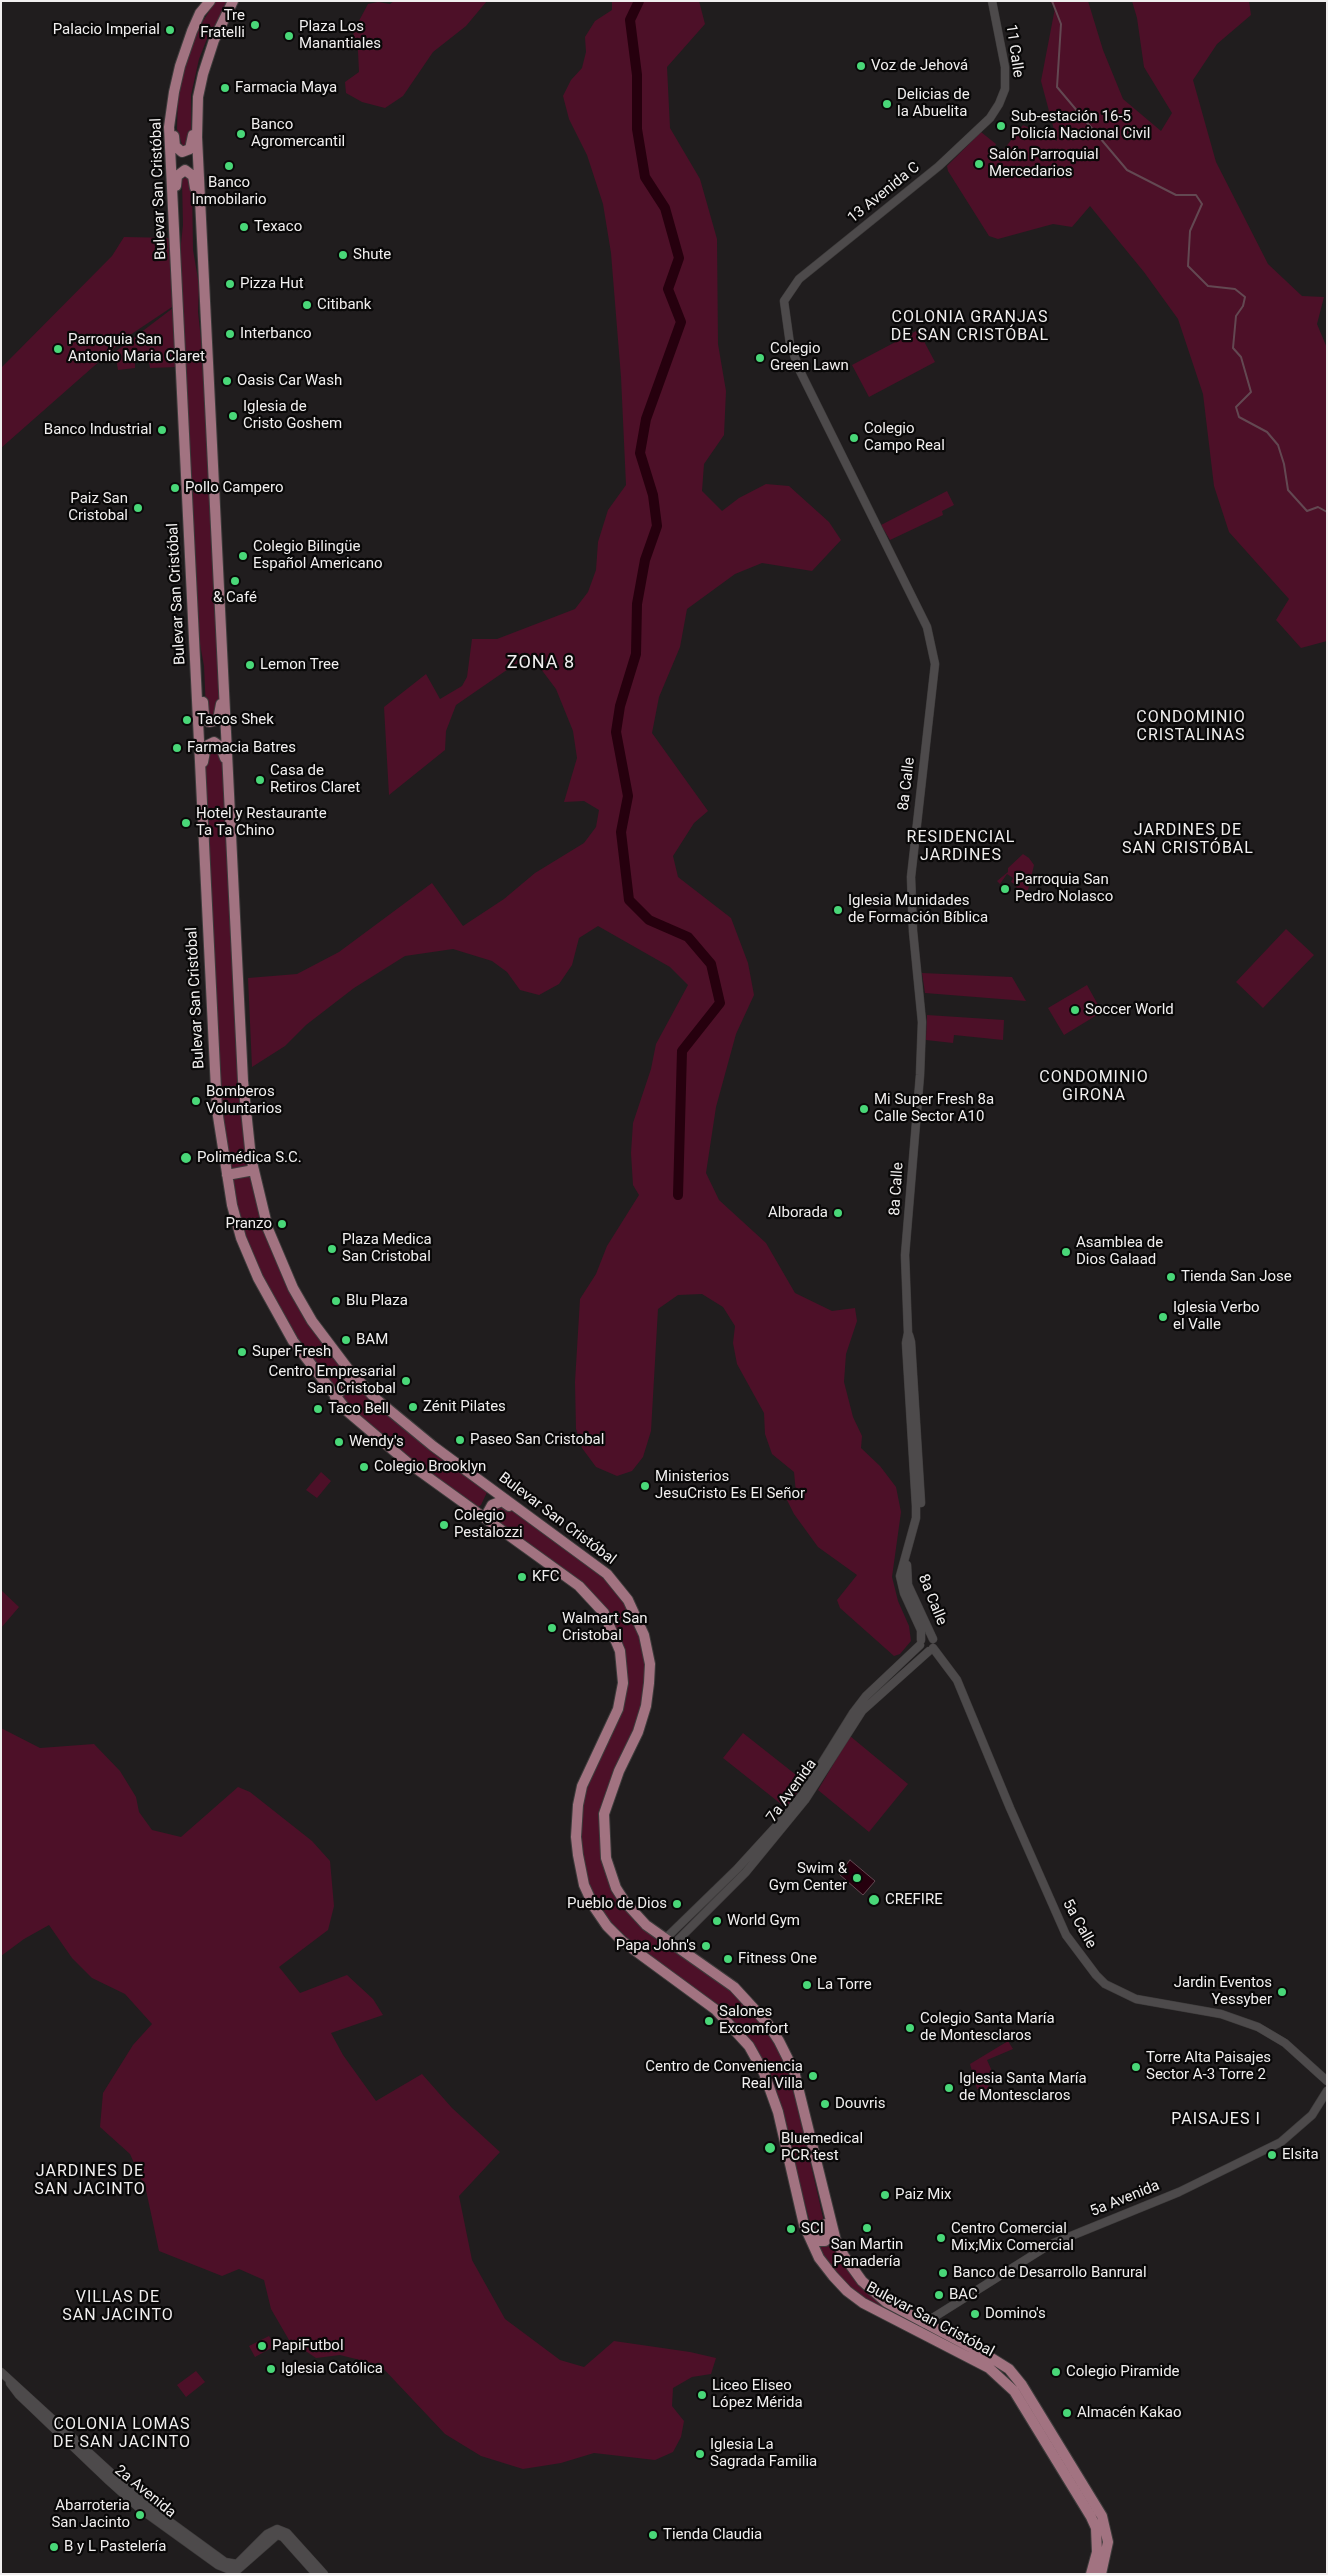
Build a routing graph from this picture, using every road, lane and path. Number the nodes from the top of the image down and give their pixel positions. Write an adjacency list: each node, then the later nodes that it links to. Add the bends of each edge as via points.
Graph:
1 (208, 1): 6 (main road, Bulevar San Cristóbal, via 182,59)
2 (233, 1): 5 (main road, Bulevar San Cristóbal)
3 (238, 1): 5 (street)
4 (992, 1): 8 (street, 11 Calle, via 1005,67 1005,89)
5 (228, 15): 7 (main road, Bulevar San Cristóbal, via 210,51)
6 (174, 92): 7 (main road, via 175,146 182,152 192,145 194,108); 10 (main road, Bulevar San Cristóbal, via 170,127)
7 (198, 97): 9 (main road, Bulevar San Cristóbal)
8 (999, 104): 11 (street, 13 Avenida C, via 976,133 939,166 799,279)
9 (201, 241): 10 (main road, via 193,176 186,170 177,176 176,182); 12 (main road, Bulevar San Cristóbal)
10 (176, 253): 13 (main road, Bulevar San Cristóbal)
11 (784, 301): 24 (street, 8a Calle, via 790,344 800,372 928,627 935,664 911,877 922,1022 905,1255 921,1504)
12 (222, 648): 13 (main road, via 218,664 221,712 214,723 204,715 202,670); 15 (main road, Bulevar San Cristóbal)
13 (195, 649): 14 (main road, Bulevar San Cristóbal)
14 (202, 834): 15 (main road, via 203,764 206,746 214,742 222,747 224,753); 17 (main road, Bulevar San Cristóbal, via 217,1110)
15 (232, 834): 16 (main road, Bulevar San Cristóbal, via 243,1081)
16 (254, 1170): 17 (main road); 18 (main road, Bulevar San Cristóbal, via 268,1229 293,1288 312,1321)
17 (226, 1174): 19 (main road, Bulevar San Cristóbal, via 238,1229 258,1278 293,1341)
18 (354, 1376): 19 (main road); 20 (main road, Bulevar San Cristóbal, via 387,1410)
19 (335, 1397): 21 (main road, Bulevar San Cristóbal, via 366,1429)
20 (491, 1488): 21 (main road, via 490,1497 483,1507); 22 (main road, Bulevar San Cristóbal)
21 (474, 1510): 23 (main road, Bulevar San Cristóbal)
22 (538, 1524): 23 (main road, via 502,1501 492,1505 487,1514); 32 (main road, Bulevar San Cristóbal, via 613,1580 634,1610 644,1635 650,1664 646,1706 638,1732 609,1795 604,1814 604,1844 610,1874 625,1902 646,1925)
23 (496, 1526): 36 (main road, Bulevar San Cristóbal, via 580,1586 604,1613 620,1651 621,1698 582,1786 576,1822 581,1875 591,1901 607,1926 622,1941 738,2030 764,2073)
24 (906, 1558): 25 (street, 8a Calle); 26 (street, 8a Calle, via 900,1576)
25 (906, 1567): 26 (street); 27 (street, 8a Calle, via 908,1585)
26 (902, 1588): 28 (street, 8a Calle, via 921,1630)
27 (933, 1639): 28 (street, via 927,1637); 29 (street)
28 (921, 1643): 29 (street, 5a Calle, via 923,1649); 30 (street, 7a Avenida, via 866,1696 802,1795)
29 (931, 1649): 31 (street, 7a Avenida, via 862,1711 806,1800); 33 (street, 5a Calle, via 957,1680 1066,1934 1096,1975 1136,2000 1221,2014 1258,2027 1285,2043)
30 (708, 1899): 31 (street); 32 (street, 7a Avenida)
31 (714, 1905): 32 (street, 7a Avenida)
32 (669, 1942): 35 (main road, Bulevar San Cristóbal, via 734,1987 768,2024 794,2072)
33 (1327, 2080)
34 (1327, 2091): 38 (street, 5a Avenida, via 1312,2115 1281,2142 1179,2192 1049,2245)
35 (809, 2127): 36 (main road, via 810,2151 828,2232 826,2241 817,2241 811,2231); 38 (main road, Bulevar San Cristóbal, via 836,2241 844,2256 874,2293 893,2308)
36 (786, 2147): 37 (main road, Bulevar San Cristóbal, via 804,2225 819,2258 847,2291)
37 (879, 2311): 38 (main road, via 917,2326); 43 (main road, Bulevar San Cristóbal, via 989,2368 1014,2391 1096,2528 1097,2552)
38 (923, 2324): 44 (main road, Bulevar San Cristóbal, via 993,2359 1022,2385 1102,2516 1108,2542)
39 (4, 2375): 40 (street, 2a Avenida, via 144,2503 235,2568 267,2534 277,2529)
40 (284, 2534): 41 (street); 42 (street)
41 (316, 2574)
42 (324, 2574)
43 (1091, 2574)
44 (1101, 2574)

